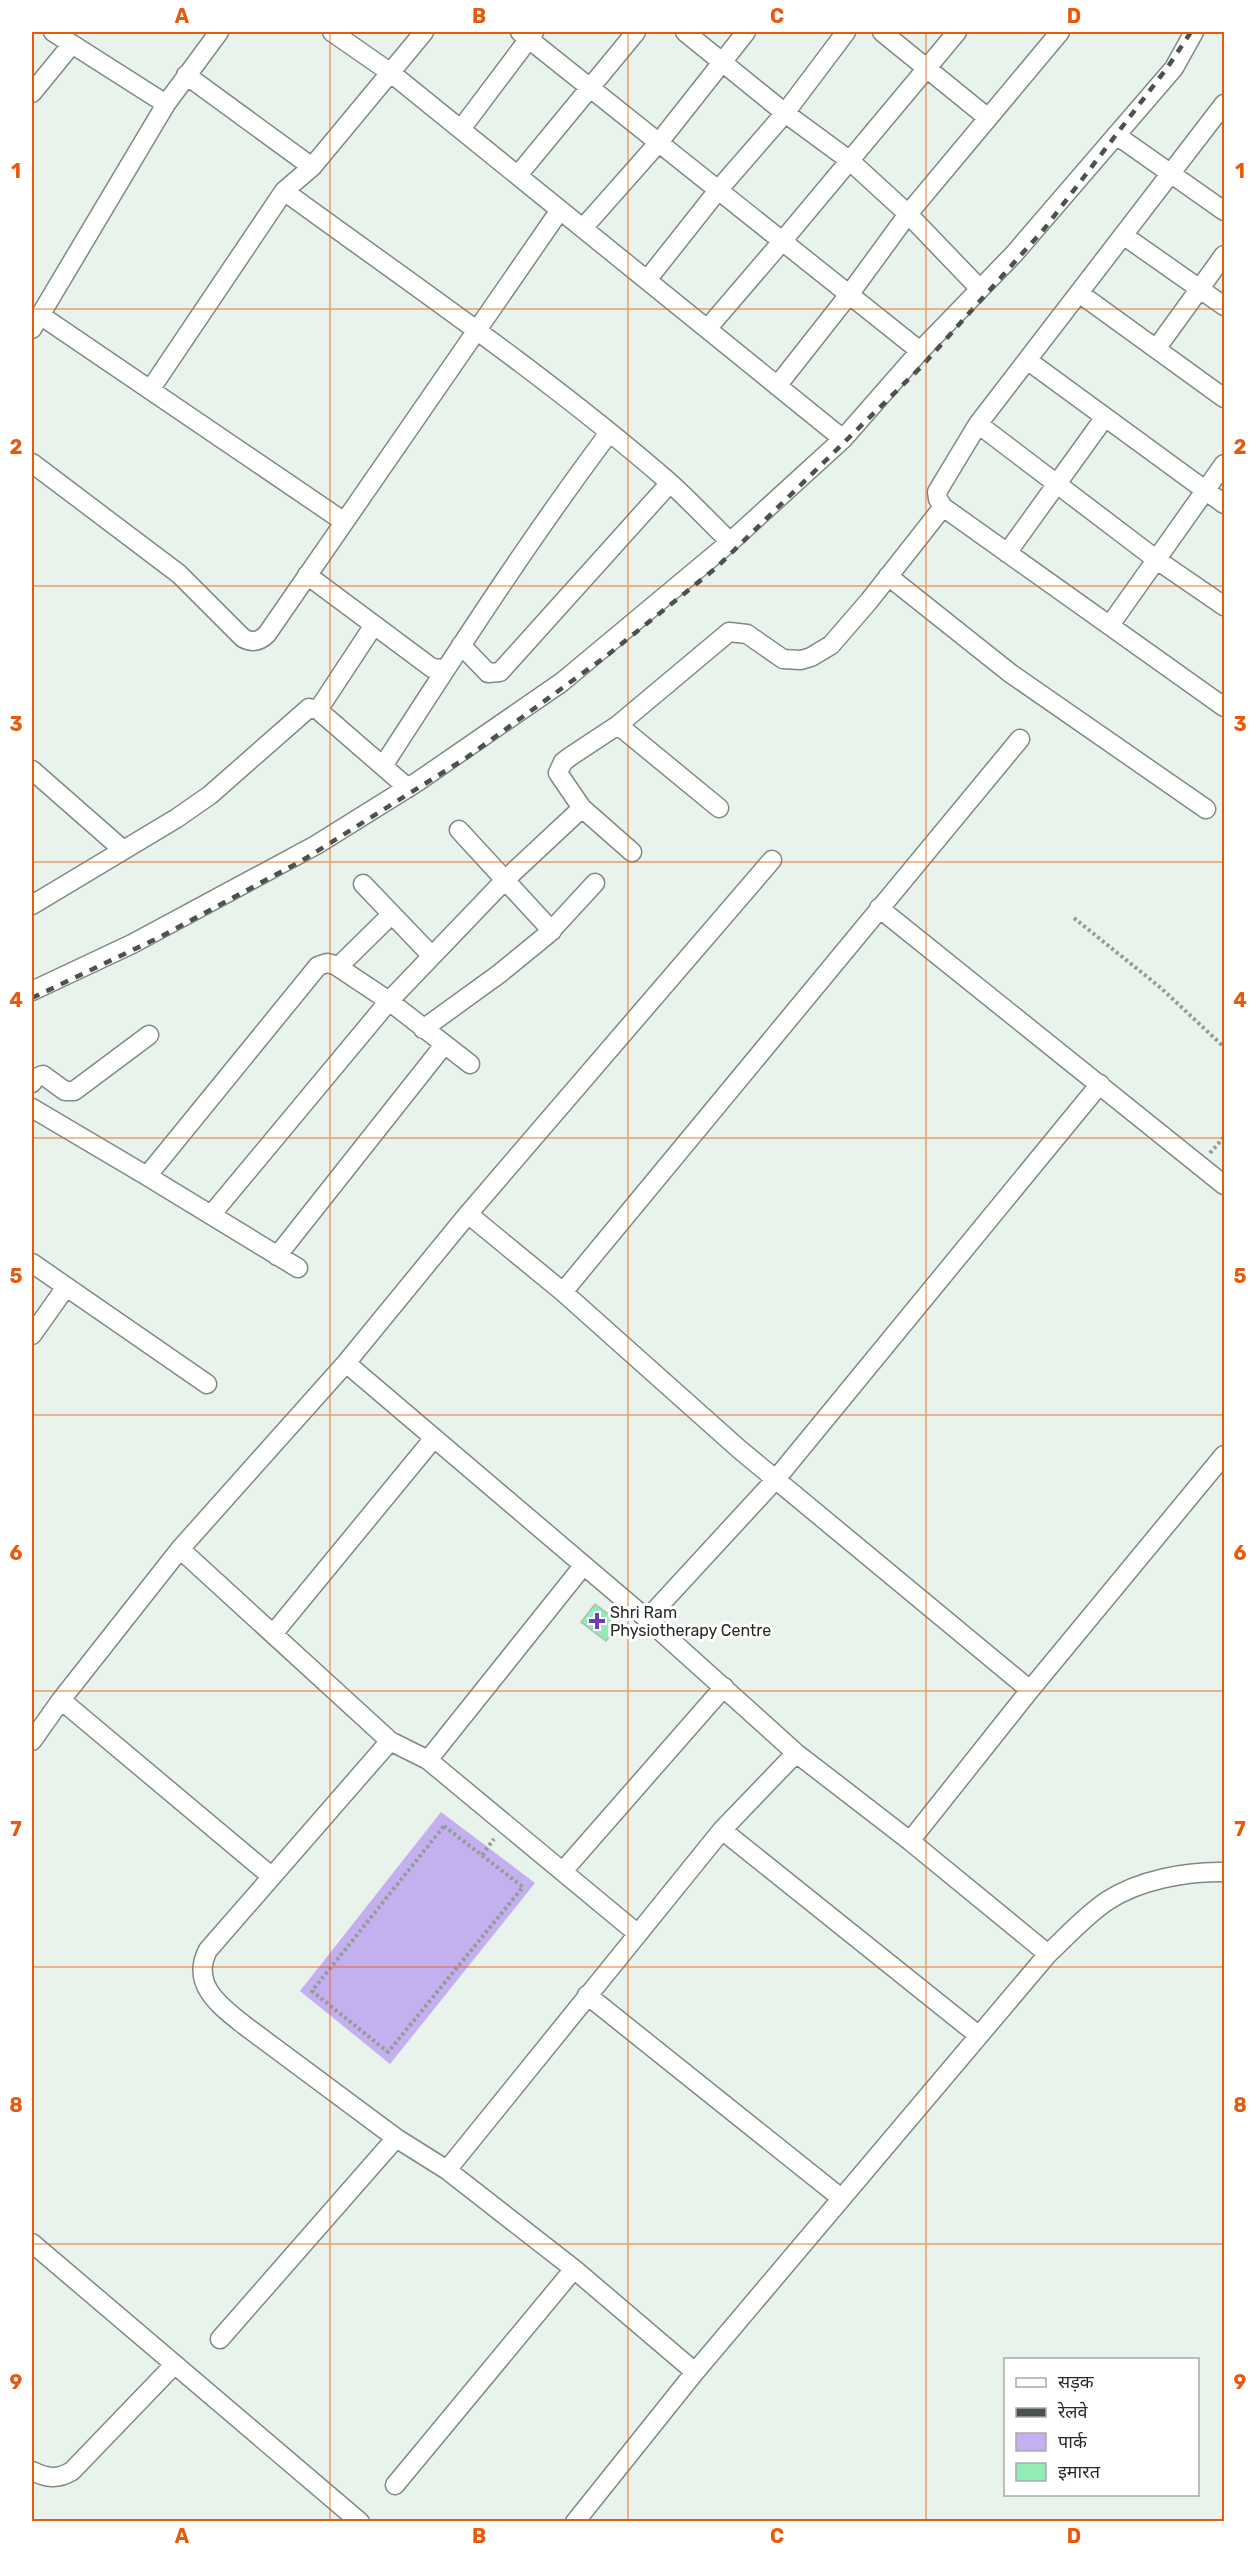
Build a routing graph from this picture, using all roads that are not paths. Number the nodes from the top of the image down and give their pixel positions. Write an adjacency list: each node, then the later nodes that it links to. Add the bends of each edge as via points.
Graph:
1 (53, 32): 14 (street)
2 (219, 32): 18 (street)
3 (332, 32): 17 (street)
4 (424, 32): 17 (street)
5 (636, 32): 19 (street)
6 (685, 32): 15 (street)
7 (746, 32): 15 (street)
8 (846, 32): 23 (street)
9 (882, 32): 16 (street)
10 (957, 32): 16 (street)
11 (1060, 32): 24 (street)
12 (1194, 32): 27 (street, via 1174,68)
13 (528, 34): 19 (street); 26 (street)
14 (72, 44): 20 (street); 21 (street)
15 (722, 62): 23 (street); 28 (street)
16 (928, 69): 24 (street); 29 (street)
17 (392, 73): 26 (street); 30 (street)
18 (186, 75): 21 (street); 30 (street)
19 (591, 86): 28 (street); 32 (street)
20 (32, 93)
21 (166, 104): 48 (street)
22 (1224, 104): 25 (street)
23 (785, 113): 29 (street); 33 (street)
24 (988, 118): 37 (street)
25 (1218, 125): 31 (street)
26 (461, 129): 32 (street)
27 (1116, 135): 31 (street); 44 (street)
28 (660, 141): 33 (street); 38 (street)
29 (849, 160): 37 (street); 40 (street)
30 (312, 167): 34 (street)
31 (1171, 173): 36 (street); 39 (street)
32 (518, 175): 35 (street)
33 (719, 189): 40 (street); 42 (street)
34 (284, 191): 50 (street); 55 (street)
35 (560, 210): 38 (street); 50 (street)
36 (1224, 211)
37 (908, 214): 44 (street); 45 (street)
38 (583, 228): 42 (street)
39 (1123, 235): 43 (street); 46 (street)
40 (783, 240): 45 (street); 49 (street)
41 (1224, 255): 43 (street)
42 (647, 280): 49 (street)
43 (1200, 288): 47 (street); 51 (street)
44 (980, 289): 52 (street)
45 (849, 292): 52 (street); 54 (street)
46 (1079, 293): 51 (street); 53 (street)
47 (1224, 306)
48 (36, 322): 55 (street)
49 (706, 329): 54 (street)
50 (476, 330): 59 (street); 68 (street)
51 (1156, 349): 56 (street)
52 (920, 351): 60 (street)
53 (1027, 360): 57 (street); 58 (street)
54 (777, 386): 60 (street)
55 (150, 390): 68 (street)
56 (1224, 398)
57 (1105, 417): 64 (street); 65 (street)
58 (978, 424): 64 (street); 67 (street, via 938,488 937,496)
59 (609, 433): 63 (street); 77 (street, via 546,518)
60 (843, 439): 69 (street)
61 (32, 463): 72 (street, via 179,574 248,641 260,640 267,634)
62 (1224, 464): 65 (street)
63 (670, 483): 69 (street); 77 (street, via 500,672 488,673)
64 (1058, 484): 70 (street); 71 (street)
65 (1205, 490): 66 (street); 71 (street)
66 (1224, 504)
67 (943, 507): 70 (street); 73 (street)
68 (343, 521): 72 (street)
69 (730, 542): 85 (street, via 562,682)
70 (1007, 553): 76 (street)
71 (1157, 560): 74 (street); 76 (street)
72 (307, 575): 75 (street)
73 (888, 576): 81 (street, via 831,645 811,657 783,659 747,633 729,632); 88 (street, via 1010,673)
74 (1224, 606)
75 (374, 625): 78 (street, via 432,668); 80 (street)
76 (1110, 625): 79 (street)
77 (461, 645): 78 (street)
78 (444, 669): 83 (street)
79 (1224, 707)
80 (318, 710): 83 (street); 90 (street, via 305,710 210,795)
81 (618, 725): 86 (street, via 559,768 559,777); 87 (street)
82 (1020, 739): 97 (street)
83 (383, 766): 85 (street)
84 (32, 770): 90 (street)
85 (408, 788): 102 (street, via 306,850 132,944)
86 (582, 808): 91 (street); 93 (street)
87 (719, 808)
88 (1206, 809)
89 (459, 830): 93 (street)
90 (122, 849): 96 (street)
91 (632, 852)
92 (772, 861): 113 (street)
93 (505, 880): 99 (street); 100 (street)
94 (595, 883): 99 (street)
95 (363, 884): 98 (street)
96 (32, 905)
97 (879, 908): 109 (street); 119 (street)
98 (392, 914): 100 (street); 101 (street)
99 (552, 931): 104 (street)
100 (432, 956): 103 (street)
101 (338, 967): 103 (street); 111 (street, via 331,963 318,966)
102 (32, 991)
103 (389, 1001): 104 (street); 114 (street)
104 (423, 1029): 106 (street)
105 (148, 1035): 108 (street, via 74,1090 65,1091 42,1075)
106 (444, 1045): 107 (street); 115 (street)
107 (470, 1064)
108 (32, 1083)
109 (1100, 1084): 112 (street); 125 (street)
110 (32, 1108): 111 (street)
111 (147, 1176): 114 (street)
112 (1224, 1185)
113 (468, 1214): 119 (street); 121 (street)
114 (212, 1215): 115 (street)
115 (277, 1256): 117 (street)
116 (32, 1263): 118 (street)
117 (298, 1268)
118 (66, 1287): 120 (street); 122 (street)
119 (563, 1292): 125 (street)
120 (32, 1335)
121 (346, 1363): 123 (street); 126 (street)
122 (207, 1383)
123 (434, 1438): 127 (street); 129 (street)
124 (1224, 1455): 131 (street)
125 (776, 1479): 128 (street); 131 (street)
126 (180, 1549): 129 (street); 132 (street)
127 (583, 1566): 128 (street); 136 (street)
128 (647, 1619): 130 (street)
129 (273, 1634): 134 (street)
130 (724, 1687): 135 (street); 139 (street)
131 (1030, 1690): 138 (street)
132 (61, 1700): 133 (street); 141 (street)
133 (32, 1741)
134 (390, 1742): 136 (street); 141 (street)
135 (796, 1753): 137 (street); 138 (street)
136 (428, 1760): 139 (street)
137 (722, 1830): 142 (street); 145 (street)
138 (910, 1841): 143 (street)
139 (563, 1871): 142 (street)
140 (1224, 1872): 143 (street, via 1177,1877 1132,1888 1091,1913)
141 (271, 1876): 146 (street, via 208,1950 201,1967 205,1987 225,2011)
142 (638, 1934): 144 (street)
143 (1048, 1954): 145 (street)
144 (587, 1995): 147 (street); 148 (street)
145 (978, 2035): 148 (street)
146 (396, 2138): 147 (street); 151 (street)
147 (447, 2170): 150 (street)
148 (841, 2198): 153 (street)
149 (32, 2243): 152 (street)
150 (574, 2269): 153 (street); 155 (street)
151 (220, 2339)
152 (174, 2365): 154 (street, via 72,2471 52,2478); 156 (street)
153 (695, 2372): 157 (street)
154 (32, 2471)
155 (395, 2485)
156 (360, 2522)
157 (575, 2522)

